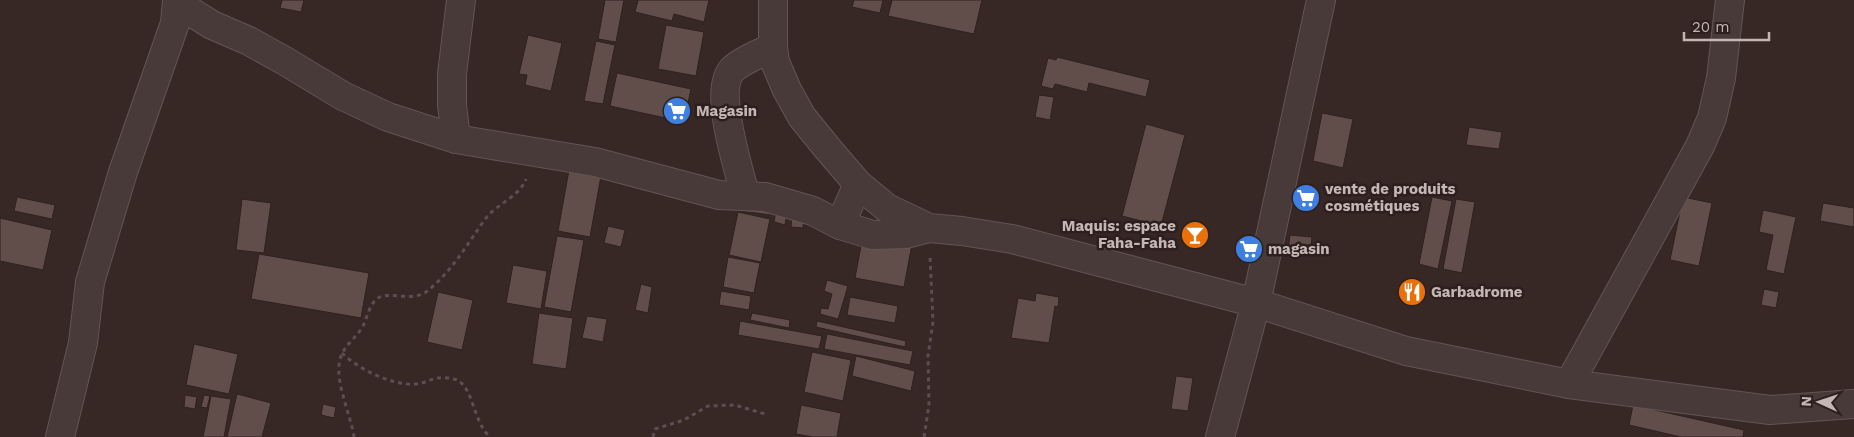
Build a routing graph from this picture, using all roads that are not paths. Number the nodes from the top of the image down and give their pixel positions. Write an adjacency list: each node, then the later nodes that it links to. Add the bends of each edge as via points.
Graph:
1 (461, 0): 7 (street, via 452,74)
2 (773, 0): 6 (street)
3 (1322, 0): 12 (street)
4 (1730, 0): 13 (street, via 1721,78 1712,118 1700,146)
5 (177, 2): 7 (street, via 212,25 249,41 343,96 388,117); 15 (street, via 175,23 123,172 90,282 82,343)
6 (773, 47): 8 (street, via 787,90 802,117); 9 (street, via 732,70 725,89 728,125)
7 (456, 139): 9 (street, via 595,162 719,195)
8 (858, 184): 10 (street); 11 (street, via 887,208)
9 (746, 195): 10 (street, via 813,211)
10 (840, 225): 11 (street, via 873,235 906,234)
11 (929, 228): 12 (street, via 1012,239)
12 (1256, 304): 13 (street, via 1406,351); 16 (street)
13 (1569, 384): 14 (street, via 1770,410)
14 (1854, 404)
15 (60, 437)
16 (1220, 437)

